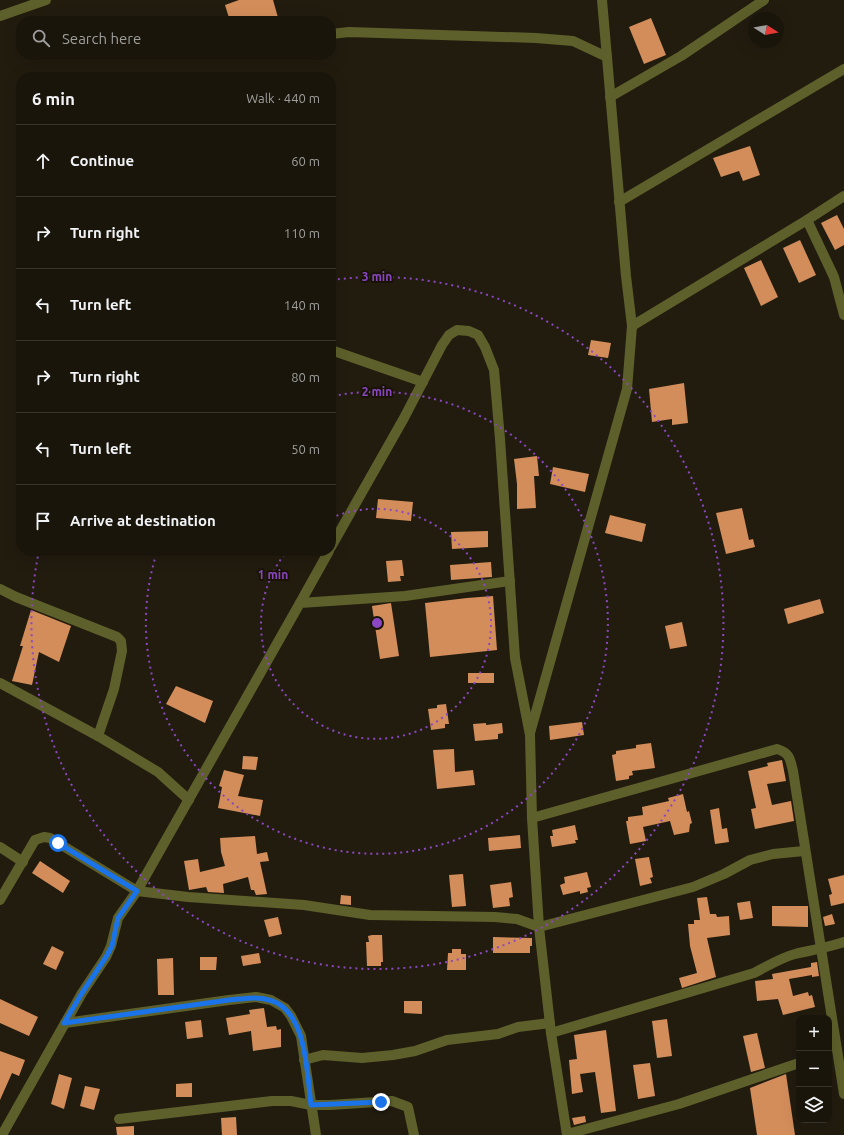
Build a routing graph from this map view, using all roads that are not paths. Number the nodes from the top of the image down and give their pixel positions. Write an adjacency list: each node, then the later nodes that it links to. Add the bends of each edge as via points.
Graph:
1 (46, 0): 4 (street)
2 (602, 0): 6 (street)
3 (764, 0): 8 (street, via 681,56)
4 (0, 16)
5 (336, 33): 6 (street, via 573,41)
6 (607, 56): 8 (street)
7 (844, 69): 10 (street)
8 (610, 97): 10 (street)
9 (844, 196): 11 (street)
10 (619, 202): 13 (street)
11 (807, 220): 12 (street, via 834,277); 13 (street)
12 (844, 316)
13 (632, 326): 22 (street, via 627,389)
14 (336, 352): 15 (street)
15 (423, 382): 16 (street); 18 (street, via 449,335 458,330 478,335 494,370)
16 (336, 539)
17 (326, 556): 20 (street)
18 (510, 581): 20 (street, via 405,596); 22 (street, via 515,658)
19 (0, 589): 23 (street, via 117,637 121,641 122,651 114,689)
20 (300, 603): 24 (street)
21 (0, 683): 23 (street)
22 (530, 734): 25 (street)
23 (98, 736): 24 (street, via 158,772)
24 (189, 800): 29 (street)
25 (532, 818): 27 (street, via 778,749 786,751 790,756); 31 (street)
26 (0, 847): 28 (street)
27 (804, 851): 31 (street, via 773,854 750,860 693,887); 33 (street)
28 (23, 862): 29 (street, via 35,840 50,838); 30 (street)
29 (137, 891): 31 (street, via 304,905 370,915 495,917 517,919); 34 (street, via 118,918 112,946 106,957)
30 (0, 900)
31 (539, 927): 35 (street)
32 (844, 942): 33 (street)
33 (822, 950): 35 (street, via 776,961 754,973); 36 (street)
34 (64, 1023): 37 (street, via 256,998 271,1000 285,1008 291,1016 301,1036); 43 (street)
35 (551, 1028): 37 (street, via 518,1027 498,1034 447,1040 415,1051 393,1055 362,1058 323,1055); 42 (street)
36 (833, 1051): 39 (street)
37 (304, 1060): 40 (street)
38 (796, 1064): 42 (street, via 679,1104)
39 (844, 1094)
40 (311, 1105): 41 (street, via 272,1101); 44 (street); 45 (street, via 392,1101 408,1107)
41 (119, 1119)
42 (567, 1134)
43 (2, 1135)
44 (316, 1135)
45 (414, 1135)

